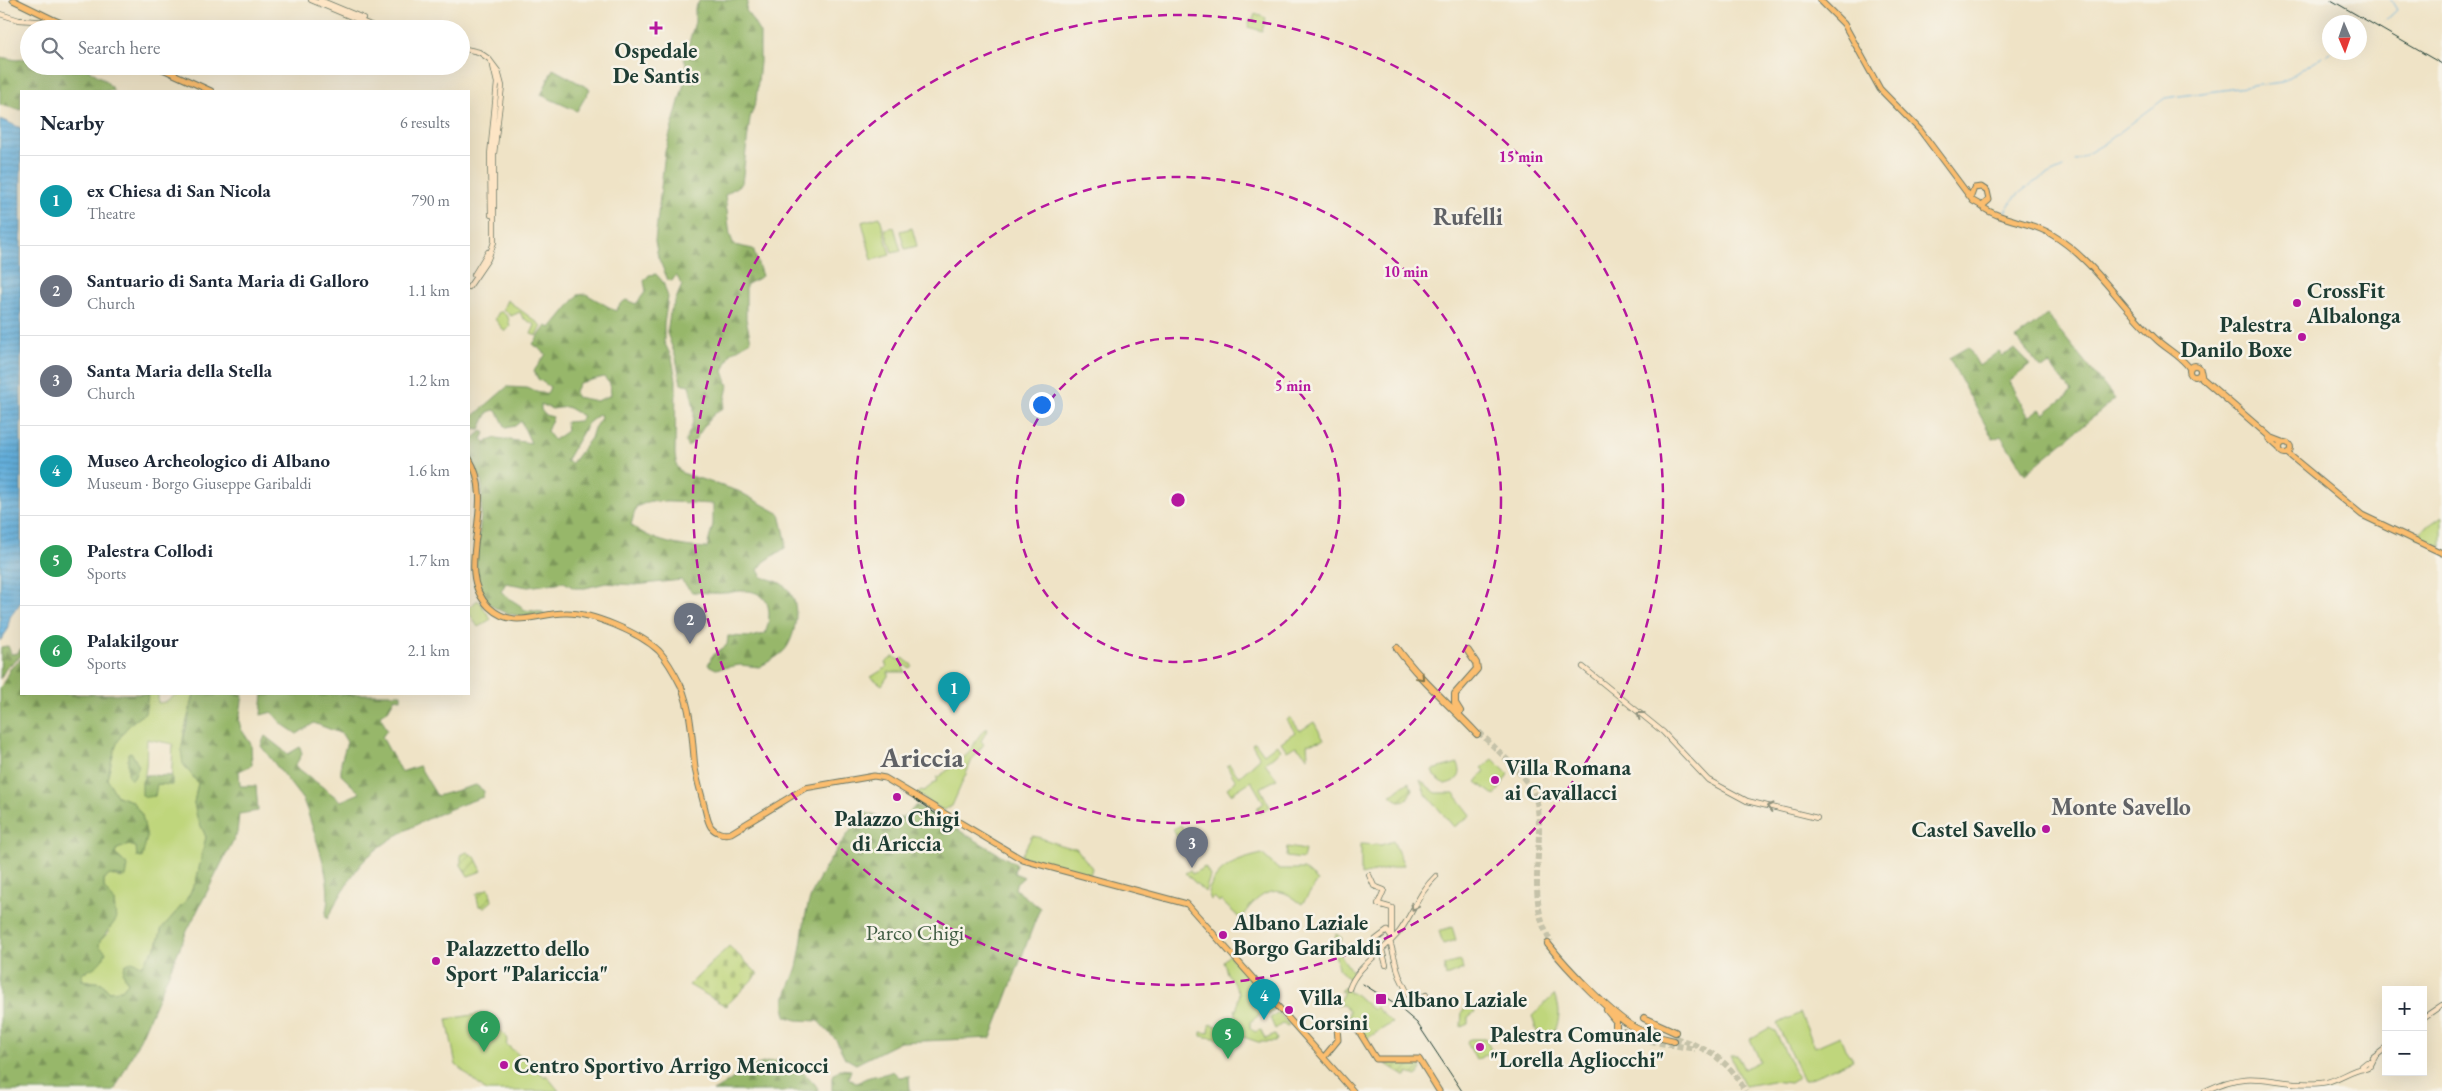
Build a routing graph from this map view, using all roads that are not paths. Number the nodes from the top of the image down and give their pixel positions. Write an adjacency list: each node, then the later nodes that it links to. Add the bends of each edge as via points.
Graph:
1 (13, 0): 7 (main road)
2 (310, 0): 8 (main road)
3 (320, 0): 9 (main road)
4 (1820, 0): 13 (main road, via 1845,26 1883,92 1920,130)
5 (0, 14): 6 (main road)
6 (20, 20)
7 (49, 20)
8 (358, 20)
9 (366, 20)
10 (470, 51): 17 (main road, via 488,57 497,67 501,79)
11 (176, 75): 12 (main road)
12 (209, 90)
13 (1956, 179): 14 (main road); 15 (main road)
14 (1976, 187): 15 (main road); 16 (main road, via 1986,190)
15 (1971, 196): 18 (main road, via 1973,202)
16 (1988, 200): 18 (main road); 19 (main road)
17 (492, 204): 20 (main road, via 491,244); 21 (main road, via 493,247)
18 (1981, 206): 19 (main road)
19 (1993, 213): 22 (main road, via 2038,227 2067,244 2155,338)
20 (470, 280)
21 (470, 286)
22 (2190, 367): 23 (main road, via 2199,367); 24 (main road)
23 (2201, 372): 24 (main road); 25 (main road, via 2202,378 2270,437)
24 (2196, 377): 26 (main road)
25 (2283, 442): 26 (main road); 27 (main road, via 2290,444)
26 (2280, 448): 27 (main road, via 2282,453)
27 (2288, 451): 29 (main road, via 2362,515)
28 (470, 460): 50 (main road, via 480,488 474,572 483,600 495,612 517,620 564,613 590,617 653,646 668,663 684,697 692,728 696,770 708,819 715,830 730,833 798,791 818,785 885,778 1007,852 1031,863 1181,902 1196,911)
29 (2442, 553)
30 (1397, 648): 31 (highway, one-way to 31, via 1432,689 1478,733 1454,700 1455,693 1477,669)
31 (1468, 651)
32 (1583, 668): 33 (main road, one-way to 32, via 1747,801 1708,780 1662,732)
33 (1817, 818)
34 (1369, 875): 36 (main road, via 1374,886 1384,890 1378,904 1392,908)
35 (1436, 876): 36 (main road, one-way to 36)
36 (1392, 938): 37 (main road, via 1387,931); 39 (main road); 44 (main road, via 1399,974 1412,1002)
37 (1375, 940)
38 (1550, 943): 41 (highway)
39 (1382, 950): 40 (main road); 43 (main road, via 1359,972)
40 (1386, 966)
41 (1572, 969): 42 (highway); 48 (highway)
42 (1585, 984): 48 (highway); 48 (highway, via 1616,1021 1619,1030)
43 (1349, 989)
44 (1426, 995)
45 (2442, 1005): 46 (main road)
46 (2427, 1015)
47 (1644, 1018): 48 (highway, via 1674,1037)
48 (1636, 1030)
49 (2382, 1051): 53 (main road, via 2369,1064 2326,1083 2249,1077 2230,1080)
50 (1324, 1057): 51 (main road); 52 (main road, via 1338,1041 1337,1027 1346,1023 1354,1026 1372,1056 1379,1060 1419,1059)
51 (1353, 1091)
52 (1439, 1091)
53 (2204, 1091)

